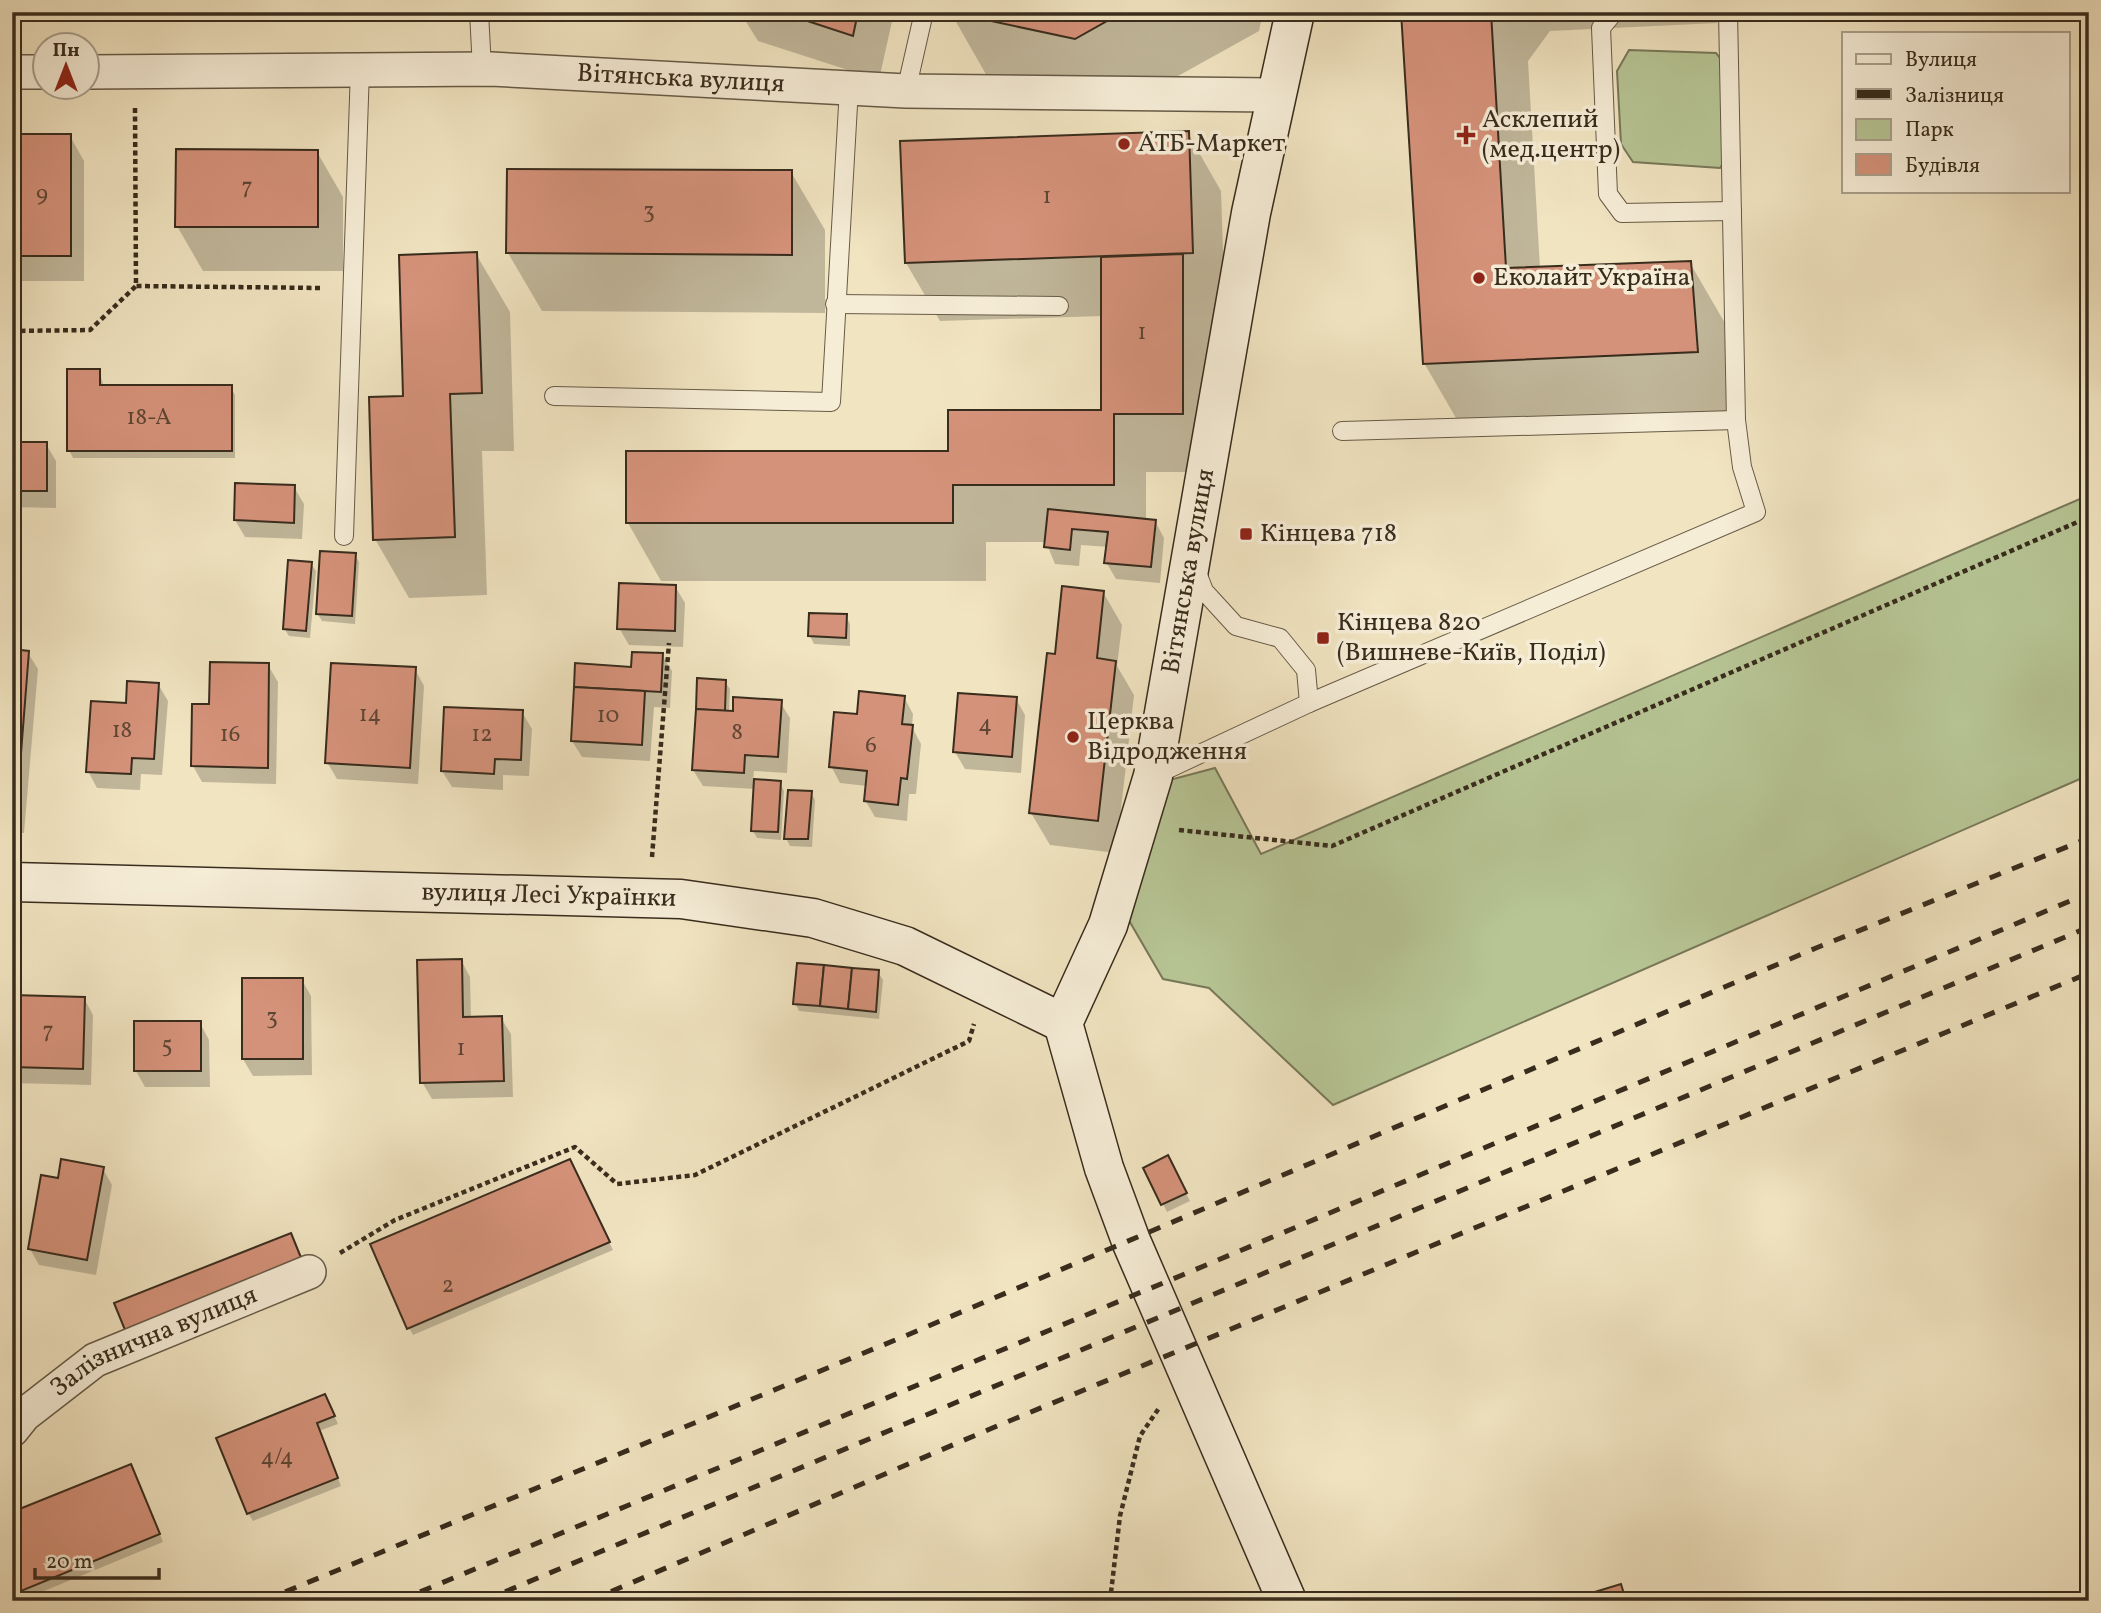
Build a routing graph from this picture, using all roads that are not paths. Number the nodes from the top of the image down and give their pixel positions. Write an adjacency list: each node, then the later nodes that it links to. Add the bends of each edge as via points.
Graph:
1 (479, 12): 7 (lane)
2 (924, 12): 12 (lane)
3 (1295, 12): 13 (street, Вітянська вулиця)
4 (1614, 12): 14 (lane, via 1601,28 1608,194 1622,213)
5 (1728, 12): 14 (lane)
6 (360, 69): 7 (street, Вітянська вулиця); 10 (street, Вітянська вулиця); 20 (lane)
7 (482, 69): 11 (street, Вітянська вулиця)
8 (12, 72): 9 (street)
9 (32, 72)
10 (102, 72)
11 (849, 89): 12 (street, Вітянська вулиця); 15 (lane)
12 (906, 90): 13 (street, Вітянська вулиця)
13 (1275, 95): 21 (street, Вітянська вулиця)
14 (1732, 211): 18 (lane)
15 (835, 304): 16 (lane); 17 (lane, via 831,402)
16 (1059, 306)
17 (554, 396)
18 (1736, 420): 19 (lane); 22 (lane, via 1742,467 1756,512)
19 (1342, 431)
20 (344, 536)
21 (1191, 554): 22 (lane, via 1204,591 1236,626 1280,638 1306,670); 23 (street, Вітянська вулиця)
22 (1309, 703): 23 (lane)
23 (1153, 776): 25 (street, Вітянська вулиця, via 1108,925)
24 (12, 883): 25 (street, вулиця Лесі Українки, via 681,899 813,918 905,946)
25 (1063, 1023): 28 (street, via 1115,1197)
26 (309, 1272): 27 (street, Залізнична вулиця, via 95,1360 24,1415)
27 (12, 1430)
28 (1287, 1601)

